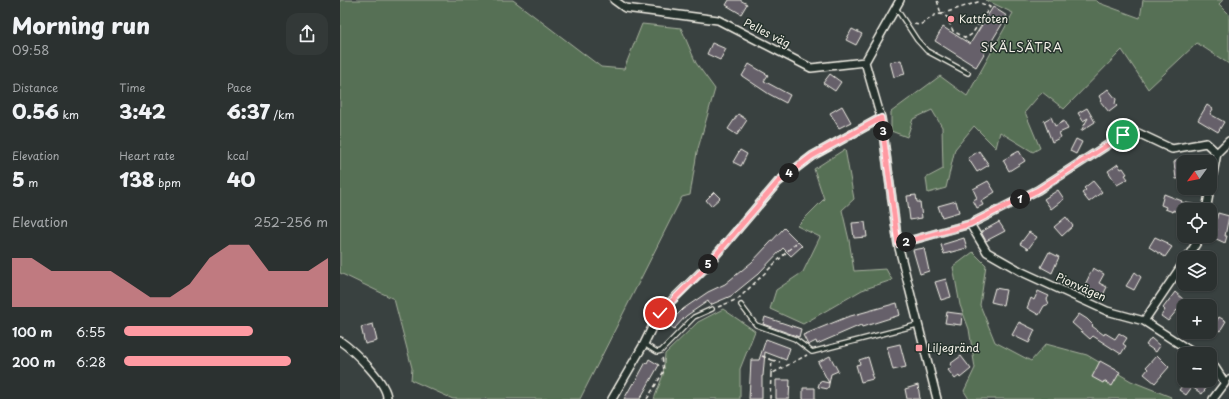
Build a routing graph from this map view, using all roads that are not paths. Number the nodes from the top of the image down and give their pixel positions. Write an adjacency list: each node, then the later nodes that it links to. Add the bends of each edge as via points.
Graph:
1 (614, 0): 4 (street, Pelles väg, via 625,8 718,20 811,68)
2 (900, 0): 3 (street)
3 (896, 7): 4 (street); 5 (lane, via 927,51)
4 (865, 62): 6 (street)
5 (968, 72)
6 (881, 118): 11 (street); 18 (street, via 812,156 778,182 704,269 660,313)
7 (1229, 140): 8 (street)
8 (1217, 153): 9 (street); 10 (street, via 1206,143 1172,149 1136,132 1123,135 1038,190)
9 (1207, 203)
10 (970, 224): 11 (street); 15 (street, Pionvägen, via 987,252 1022,272 1107,311)
11 (898, 244): 16 (street)
12 (1177, 272): 15 (street)
13 (741, 305): 16 (lane, via 756,325 795,340 812,352)
14 (712, 309): 18 (lane, via 694,317 661,351 657,352)
15 (1144, 321): 19 (street, Pionvägen)
16 (917, 325): 24 (street)
17 (340, 341): 22 (street, via 354,351 383,385 388,395)
18 (644, 344): 23 (street)
19 (1184, 347)
20 (1217, 369): 21 (street)
21 (1227, 380): 25 (street)
22 (387, 399)
23 (612, 399)
24 (937, 399)
25 (1212, 399)

